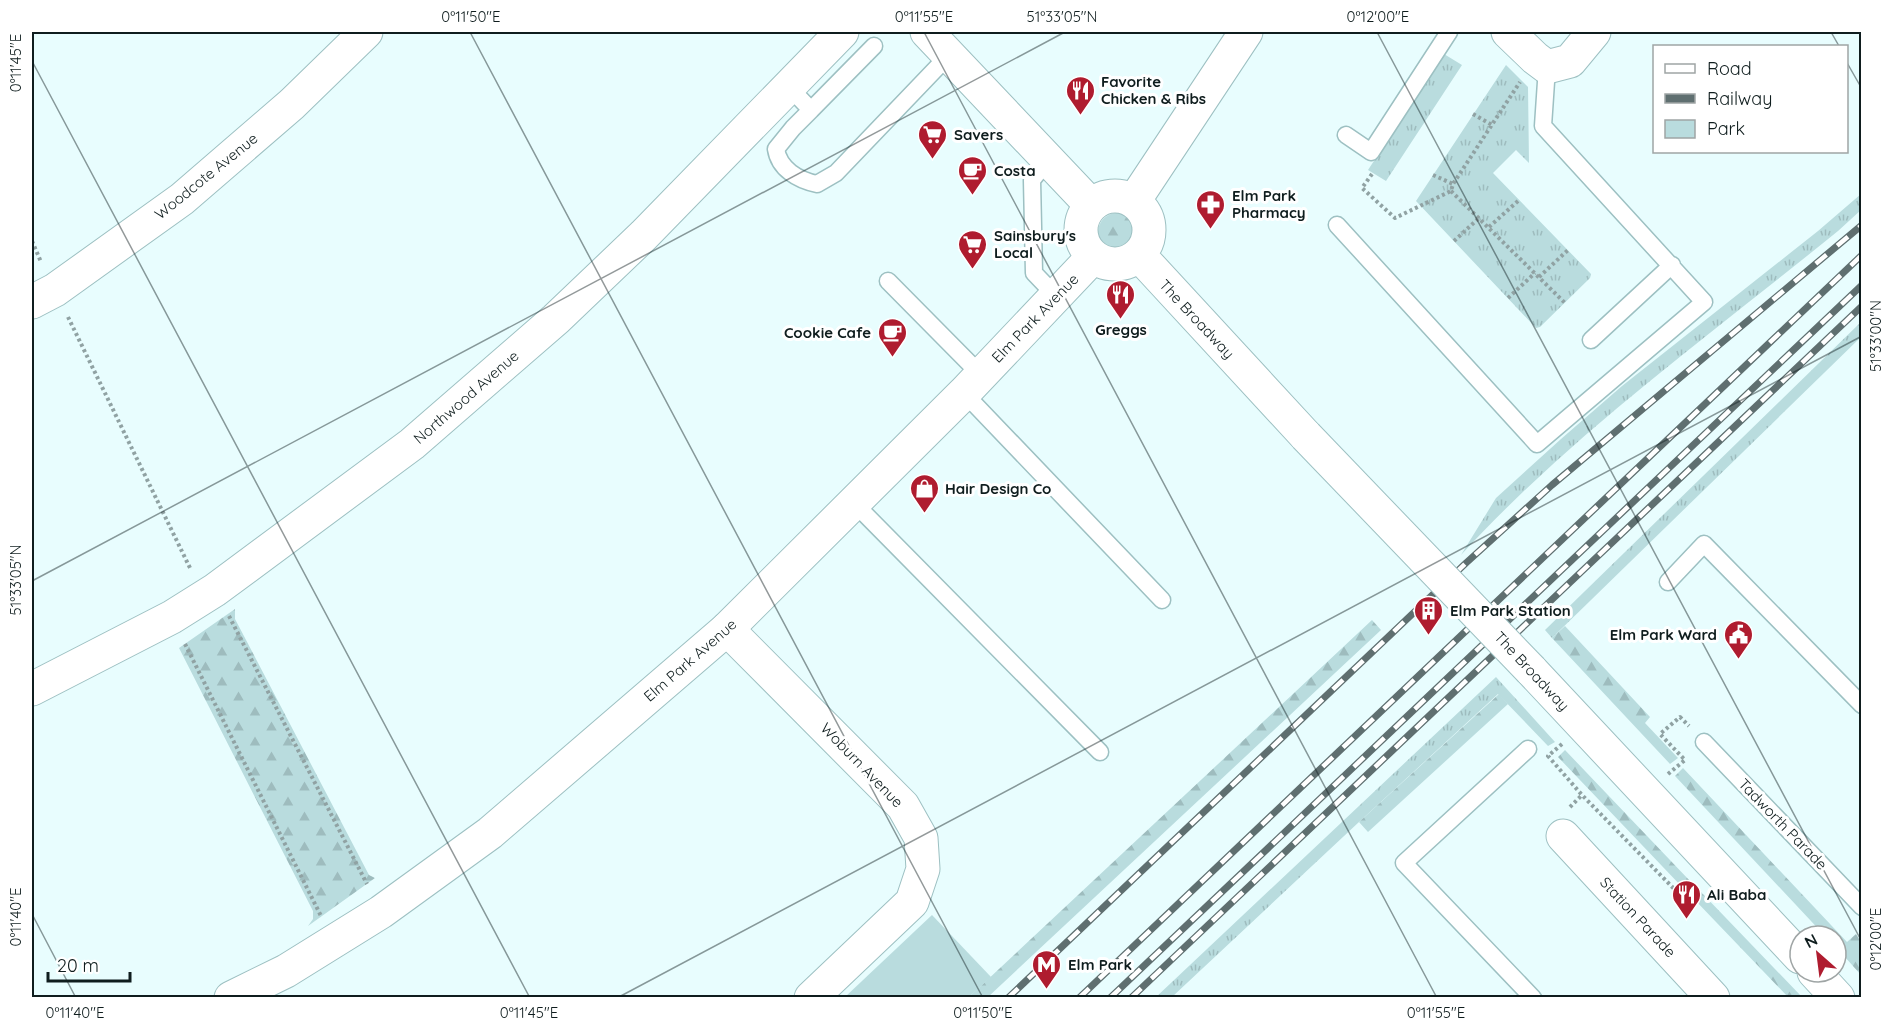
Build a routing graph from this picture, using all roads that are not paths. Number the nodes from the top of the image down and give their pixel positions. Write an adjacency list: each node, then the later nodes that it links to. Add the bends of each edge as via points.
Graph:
1 (366, 32): 21 (street, Woodcote Avenue, via 292,104 182,199)
2 (842, 32): 11 (street, Northwood Avenue)
3 (927, 32): 9 (street)
4 (1246, 32): 14 (street)
5 (1449, 32): 12 (lane, via 1371,152)
6 (1509, 32): 10 (street)
7 (1594, 32): 10 (street, via 1570,61)
8 (874, 46): 11 (lane)
9 (949, 55): 11 (lane, via 836,173 817,184 801,181 778,160 776,149 793,128); 13 (street)
10 (1541, 62): 19 (lane, via 1543,126)
11 (800, 99): 29 (street, Northwood Avenue, via 412,444 172,617)
12 (1346, 135)
13 (1048, 160): 15 (street); 22 (lane, via 1032,180 1034,273)
14 (1134, 201): 15 (street, via 1120,196 1104,197); 17 (street, via 1145,212 1150,227 1148,242)
15 (1091, 205): 18 (street, via 1080,232)
16 (1337, 225): 19 (lane, via 1537,444 1704,302)
17 (1139, 255): 18 (street, via 1117,265); 36 (street, The Broadway, bridge)
18 (1093, 257): 22 (street, Elm Park Avenue)
19 (1672, 265): 23 (lane)
20 (888, 281): 24 (lane)
21 (43, 296)
22 (1056, 296): 24 (street, Elm Park Avenue)
23 (1591, 340)
24 (973, 384): 25 (street, Elm Park Avenue); 27 (lane)
25 (854, 502): 28 (street, Elm Park Avenue); 33 (lane)
26 (1668, 582): 30 (lane, via 1704,543)
27 (1162, 600)
28 (727, 629): 38 (street, Elm Park Avenue, via 490,833 381,912 286,971); 39 (street, Woburn Avenue, via 903,806 921,838 923,869 912,902)
29 (32, 689)
30 (1862, 705)
31 (1704, 742): 35 (lane, Tadworth Parade)
32 (1527, 749): 40 (lane, via 1404,863)
33 (1100, 752)
34 (1563, 836): 41 (street, Station Parade)
35 (1862, 907)
36 (1788, 944)
37 (1825, 984): 42 (street)
38 (231, 998)
39 (811, 998)
40 (1533, 998)
41 (1713, 998)
42 (1838, 998)

